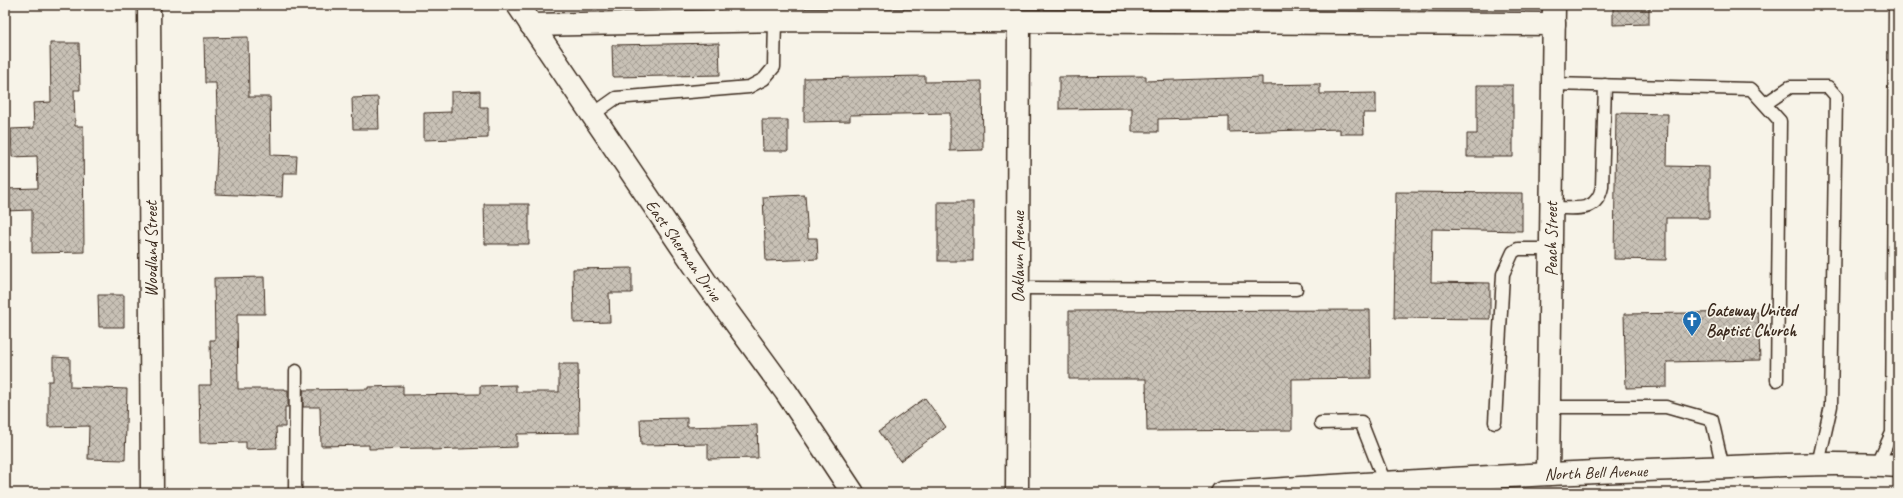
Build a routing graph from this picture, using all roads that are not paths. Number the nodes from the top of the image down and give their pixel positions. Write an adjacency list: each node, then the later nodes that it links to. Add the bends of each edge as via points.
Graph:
1 (149, 5): 28 (street, Woodland Street)
2 (518, 5): 7 (street, East Sherman Drive)
3 (1895, 5): 13 (lane)
4 (775, 12): 6 (street); 7 (street); 11 (lane, via 774,68 764,79 749,87 616,98)
5 (1554, 14): 6 (street); 8 (street, Peach Street)
6 (1019, 21): 15 (street, Oaklawn Avenue)
7 (531, 25): 11 (street, East Sherman Drive)
8 (1552, 84): 9 (lane); 12 (street, Peach Street)
9 (1606, 85): 10 (lane, via 1751,89); 12 (lane, via 1600,197 1595,204 1588,207)
10 (1765, 104): 18 (lane, via 1780,121); 22 (lane, via 1790,88 1828,87 1836,96 1831,406)
11 (592, 115): 30 (street, East Sherman Drive, via 705,282 786,392)
12 (1551, 208): 14 (street, Peach Street)
13 (1896, 213): 23 (lane, via 1892,433)
14 (1551, 249): 19 (street, Peach Street); 20 (lane, via 1518,249 1513,252 1503,274)
15 (1018, 288): 16 (lane); 31 (street, Oaklawn Avenue)
16 (1296, 289)
17 (296, 371): 29 (lane)
18 (1777, 380)
19 (1550, 407): 24 (lane, via 1666,407 1712,420); 25 (street, Peach Street)
20 (1495, 422)
21 (1321, 423): 27 (lane, via 1361,422)
22 (1818, 464): 23 (street, North Bell Avenue); 24 (street, North Bell Avenue)
23 (1888, 466)
24 (1723, 468): 25 (street, North Bell Avenue)
25 (1548, 474): 26 (street, North Bell Avenue)
26 (1481, 485): 27 (street, North Bell Avenue)
27 (1393, 486): 32 (street, North Bell Avenue)
28 (152, 493)
29 (295, 493)
30 (853, 493)
31 (1017, 493)
32 (1222, 493)

